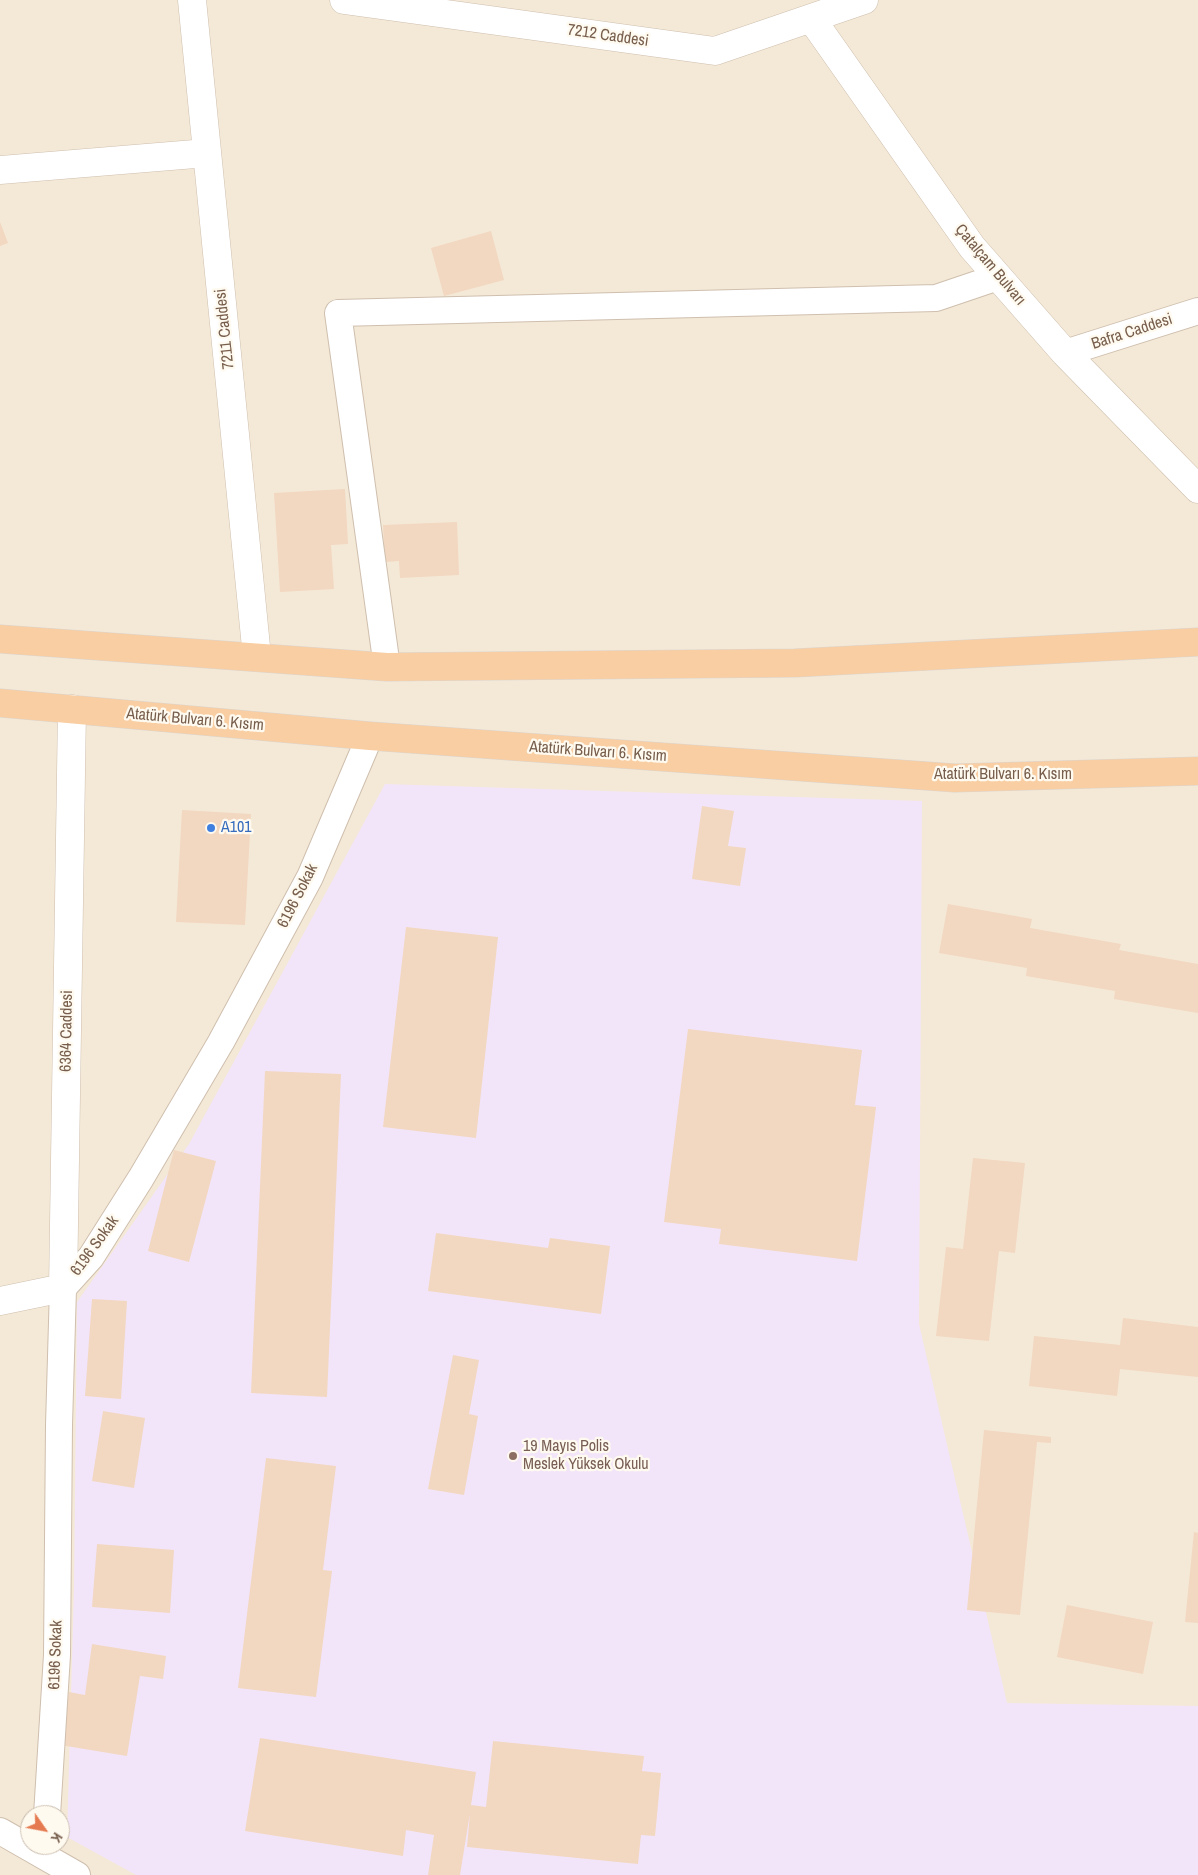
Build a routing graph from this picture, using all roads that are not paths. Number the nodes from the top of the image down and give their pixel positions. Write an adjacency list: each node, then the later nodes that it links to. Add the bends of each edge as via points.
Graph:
1 (192, 0): 5 (street, 7211 Caddesi)
2 (344, 0): 4 (street, 7212 Caddesi, via 715,51)
3 (864, 0): 4 (street, 7212 Caddesi)
4 (811, 18): 7 (street, Çatalçam Bulvarı, via 972,247)
5 (208, 153): 6 (street); 13 (street, 7211 Caddesi)
6 (0, 170)
7 (998, 277): 9 (street, Çatalçam Bulvarı); 14 (street, via 936,298 338,313)
8 (1198, 311): 9 (street, Bafra Caddesi)
9 (1065, 353): 10 (street, Çatalçam Bulvarı)
10 (1198, 489)
11 (0, 639): 13 (highway)
12 (1198, 642): 14 (highway, via 795,663)
13 (256, 657): 14 (highway)
14 (387, 667)
15 (0, 703): 16 (highway, Atatürk Bulvarı 6. Kısım)
16 (72, 710): 17 (highway, Atatürk Bulvarı 6. Kısım); 19 (street, 6364 Caddesi)
17 (370, 736): 18 (highway, Atatürk Bulvarı 6. Kısım, via 955,778); 19 (street, 6196 Sokak, via 310,877 221,1042 91,1257)
18 (1198, 771)
19 (63, 1288): 20 (street); 21 (street, 6196 Sokak, via 57,1655)
20 (0, 1301)
21 (48, 1805)
22 (0, 1831): 23 (street)
23 (44, 1859): 24 (street)
24 (77, 1875)

